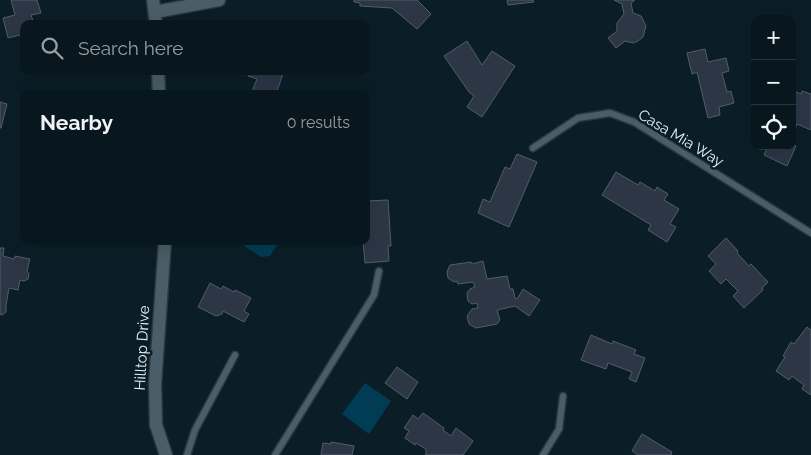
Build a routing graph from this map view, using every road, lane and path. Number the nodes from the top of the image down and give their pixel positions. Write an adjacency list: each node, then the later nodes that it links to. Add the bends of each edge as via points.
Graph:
1 (219, 0): 2 (street)
2 (154, 12)
3 (158, 75): 4 (street)
4 (160, 90)
5 (533, 148): 6 (lane, Casa Mia Way, via 578,118 610,113 634,122)
6 (811, 233)
7 (165, 245): 11 (street, Hilltop Drive, via 154,384 156,426)
8 (379, 271): 13 (lane, via 374,295)
9 (235, 355): 12 (lane, via 195,430)
10 (563, 396): 14 (lane, via 559,429)
11 (166, 455)
12 (187, 455)
13 (275, 455)
14 (543, 455)

